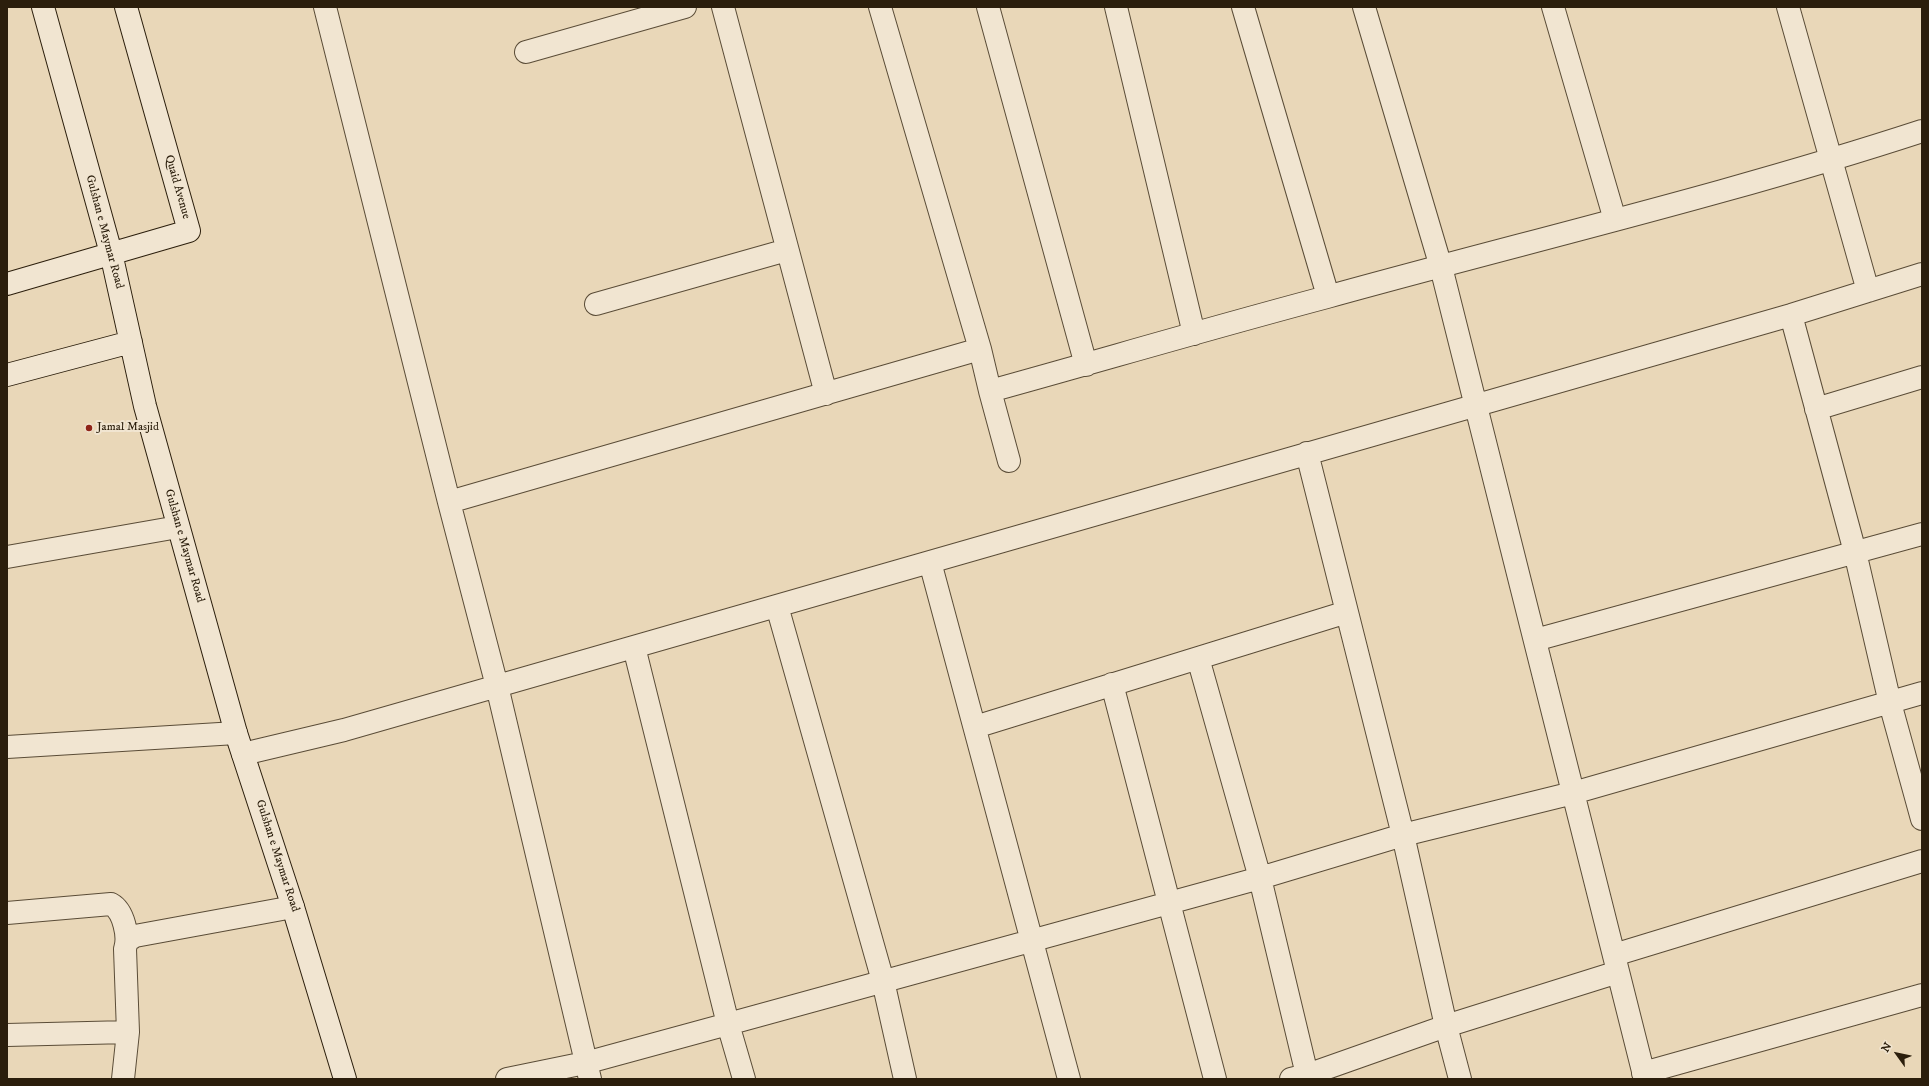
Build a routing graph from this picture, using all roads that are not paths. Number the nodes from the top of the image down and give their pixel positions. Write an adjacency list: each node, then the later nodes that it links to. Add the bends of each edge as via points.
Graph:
1 (43, 7): 18 (street, Gulshan e Maymar Road)
2 (126, 7): 18 (street, Quaid Avenue, via 189,231)
3 (325, 7): 38 (street)
4 (684, 7): 13 (street)
5 (723, 7): 17 (street)
6 (880, 7): 28 (street)
7 (988, 7): 29 (street)
8 (1116, 7): 26 (street)
9 (1243, 7): 23 (street)
10 (1364, 7): 19 (street)
11 (1554, 7): 16 (street)
12 (1788, 7): 15 (street)
13 (526, 52)
14 (1922, 131): 15 (street)
15 (1832, 160): 16 (street); 22 (street)
16 (1615, 220): 19 (street)
17 (787, 250): 24 (street); 33 (street)
18 (111, 253): 21 (street, Quaid Avenue); 27 (street, Gulshan e Maymar Road)
19 (1441, 267): 23 (street); 34 (street)
20 (1922, 274): 22 (street)
21 (7, 284)
22 (1868, 291): 25 (street)
23 (1328, 296): 26 (street)
24 (596, 304)
25 (1791, 315): 34 (street); 35 (street)
26 (1194, 334): 29 (street)
27 (131, 342): 30 (street); 39 (street, Gulshan e Maymar Road, via 145,406)
28 (980, 349): 32 (street); 33 (street)
29 (1086, 365): 32 (street)
30 (7, 375)
31 (1922, 377): 35 (street)
32 (990, 391): 37 (street)
33 (826, 394): 38 (street)
34 (1476, 405): 36 (street); 46 (street)
35 (1816, 409): 41 (street)
36 (1307, 453): 43 (street); 45 (street)
37 (1009, 461)
38 (449, 502): 50 (street)
39 (178, 527): 42 (street); 54 (street, Gulshan e Maymar Road)
40 (1922, 534): 41 (street)
41 (1855, 552): 46 (street); 52 (street)
42 (7, 557)
43 (930, 562): 44 (street); 53 (street)
44 (777, 606): 47 (street); 68 (street)
45 (1347, 612): 48 (street); 59 (street)
46 (1535, 640): 57 (street)
47 (634, 647): 50 (street); 70 (street)
48 (1198, 658): 49 (street); 61 (street)
49 (1112, 684): 53 (street); 62 (street)
50 (497, 686): 56 (street, via 344,730); 74 (street)
51 (1922, 693): 52 (street)
52 (1890, 703): 57 (street); 58 (street)
53 (974, 727): 66 (street)
54 (236, 733): 55 (street); 56 (street, Gulshan e Maymar Road)
55 (7, 747)
56 (243, 754): 63 (street, Gulshan e Maymar Road)
57 (1573, 793): 59 (street); 67 (street)
58 (1922, 820)
59 (1403, 835): 61 (street); 71 (street)
60 (1922, 861): 67 (street)
61 (1260, 878): 62 (street); 76 (street)
62 (1170, 903): 66 (street); 83 (street)
63 (293, 907): 65 (street, via 135,936); 78 (street, Gulshan e Maymar Road)
64 (7, 913): 65 (street, via 111,904 120,911)
65 (127, 941): 72 (street, via 125,949)
66 (1032, 941): 68 (street); 82 (street)
67 (1616, 963): 71 (street); 75 (street)
68 (883, 982): 70 (street); 81 (street)
69 (1922, 995): 75 (street)
70 (728, 1024): 74 (street); 80 (street)
71 (1446, 1026): 76 (street); 84 (street)
72 (128, 1032): 73 (street); 77 (street)
73 (7, 1036)
74 (587, 1071): 79 (street)
75 (1644, 1076)
76 (1302, 1078)
77 (123, 1079)
78 (345, 1079)
79 (507, 1079)
80 (744, 1079)
81 (905, 1079)
82 (1069, 1079)
83 (1214, 1079)
84 (1460, 1079)

